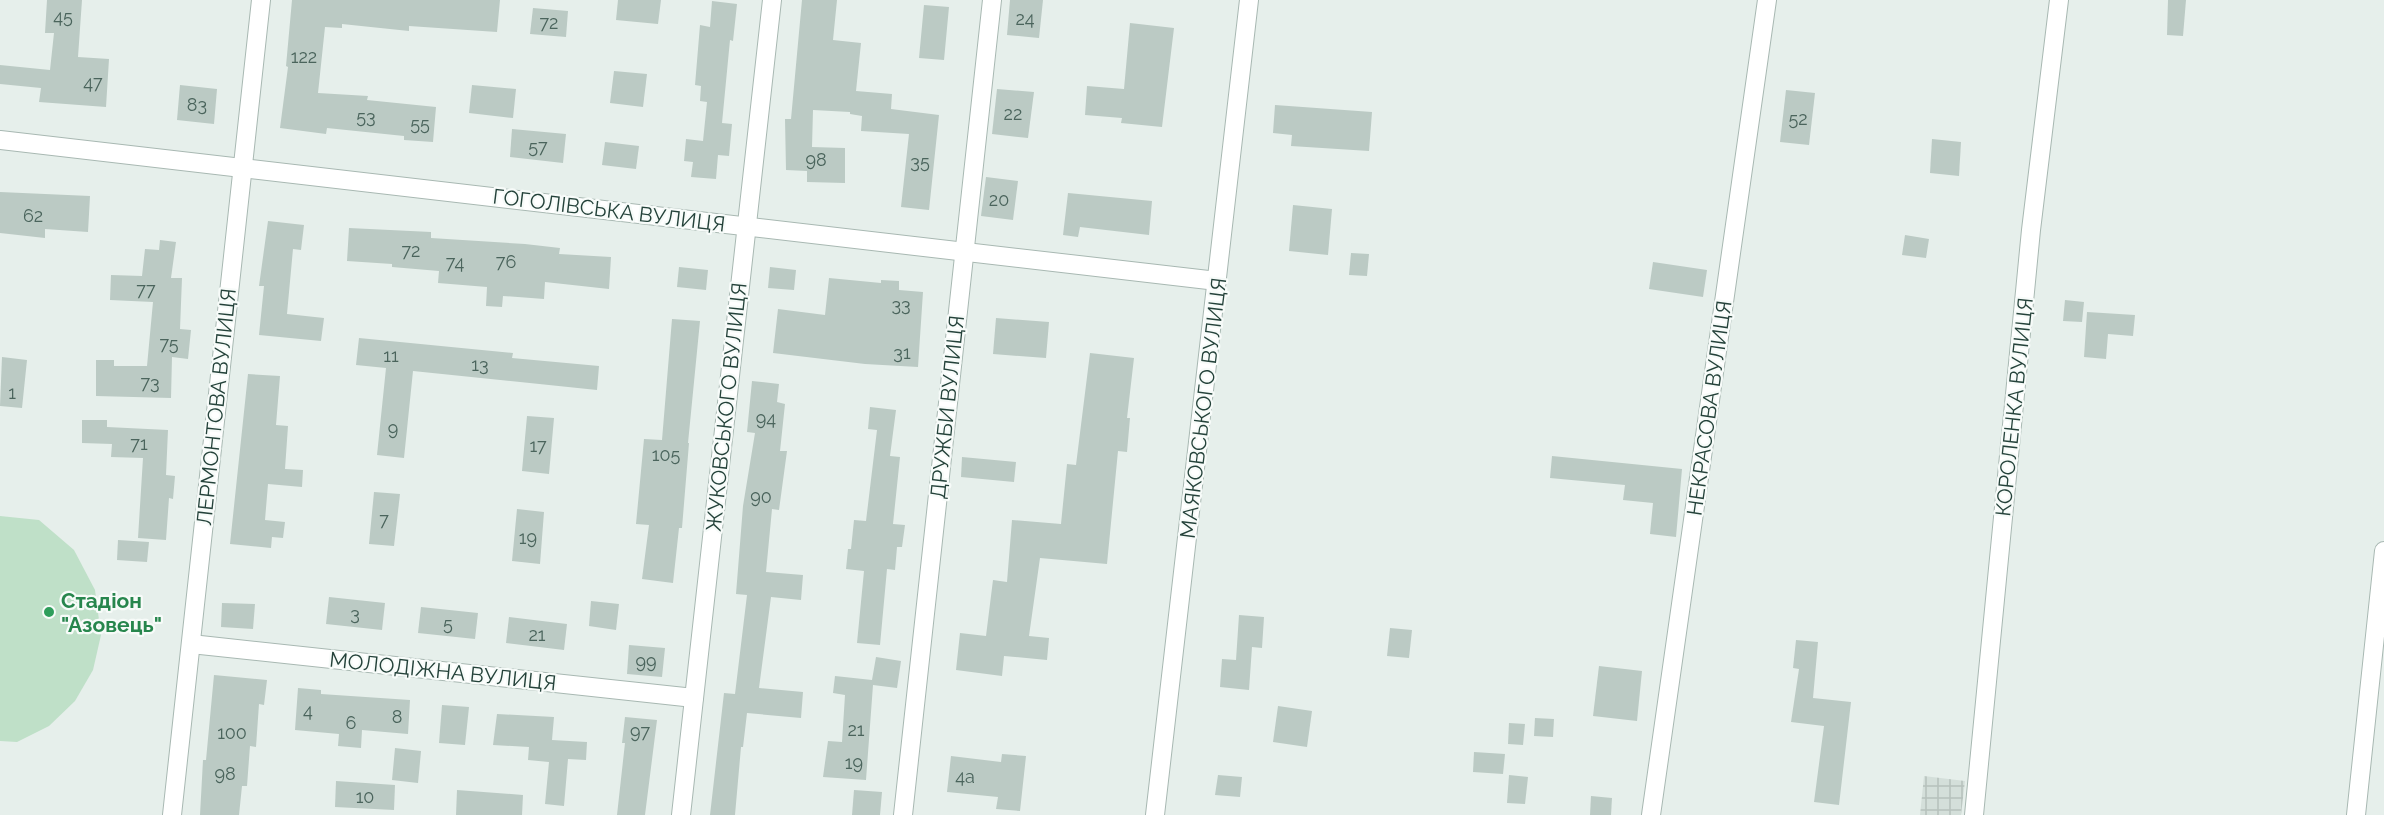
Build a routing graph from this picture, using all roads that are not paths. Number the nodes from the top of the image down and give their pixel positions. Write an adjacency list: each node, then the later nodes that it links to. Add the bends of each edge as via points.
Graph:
1 (261, 0): 8 (street, ЛЕРМОНТОВА ВУЛИЦЯ)
2 (772, 0): 9 (street, ЖУКОВСЬКОГО ВУЛИЦЯ)
3 (992, 0): 10 (street, ДРУЖБИ ВУЛИЦЯ)
4 (1249, 0): 11 (street, МАЯКОВСЬКОГО ВУЛИЦЯ)
5 (1767, 0): 19 (street, НЕКРАСОВА ВУЛИЦЯ)
6 (2059, 0): 20 (street, КОРОЛЕНКА ВУЛИЦЯ, via 2031,230)
7 (0, 140): 8 (street, ГОГОЛІВСЬКА ВУЛИЦЯ)
8 (243, 166): 9 (street, ГОГОЛІВСЬКА ВУЛИЦЯ); 13 (street, ЛЕРМОНТОВА ВУЛИЦЯ)
9 (747, 227): 10 (street, ГОГОЛІВСЬКА ВУЛИЦЯ); 14 (street, ЖУКОВСЬКОГО ВУЛИЦЯ)
10 (964, 253): 11 (street, ГОГОЛІВСЬКА ВУЛИЦЯ); 17 (street, ДРУЖБИ ВУЛИЦЯ)
11 (1217, 281): 18 (street, МАЯКОВСЬКОГО ВУЛИЦЯ)
12 (2384, 550): 21 (street)
13 (191, 644): 14 (street, МОЛОДІЖНА ВУЛИЦЯ); 15 (street, ЛЕРМОНТОВА ВУЛИЦЯ)
14 (694, 698): 16 (street, ЖУКОВСЬКОГО ВУЛИЦЯ)
15 (172, 815)
16 (681, 815)
17 (903, 815)
18 (1155, 815)
19 (1651, 815)
20 (1974, 815)
21 (2356, 815)

